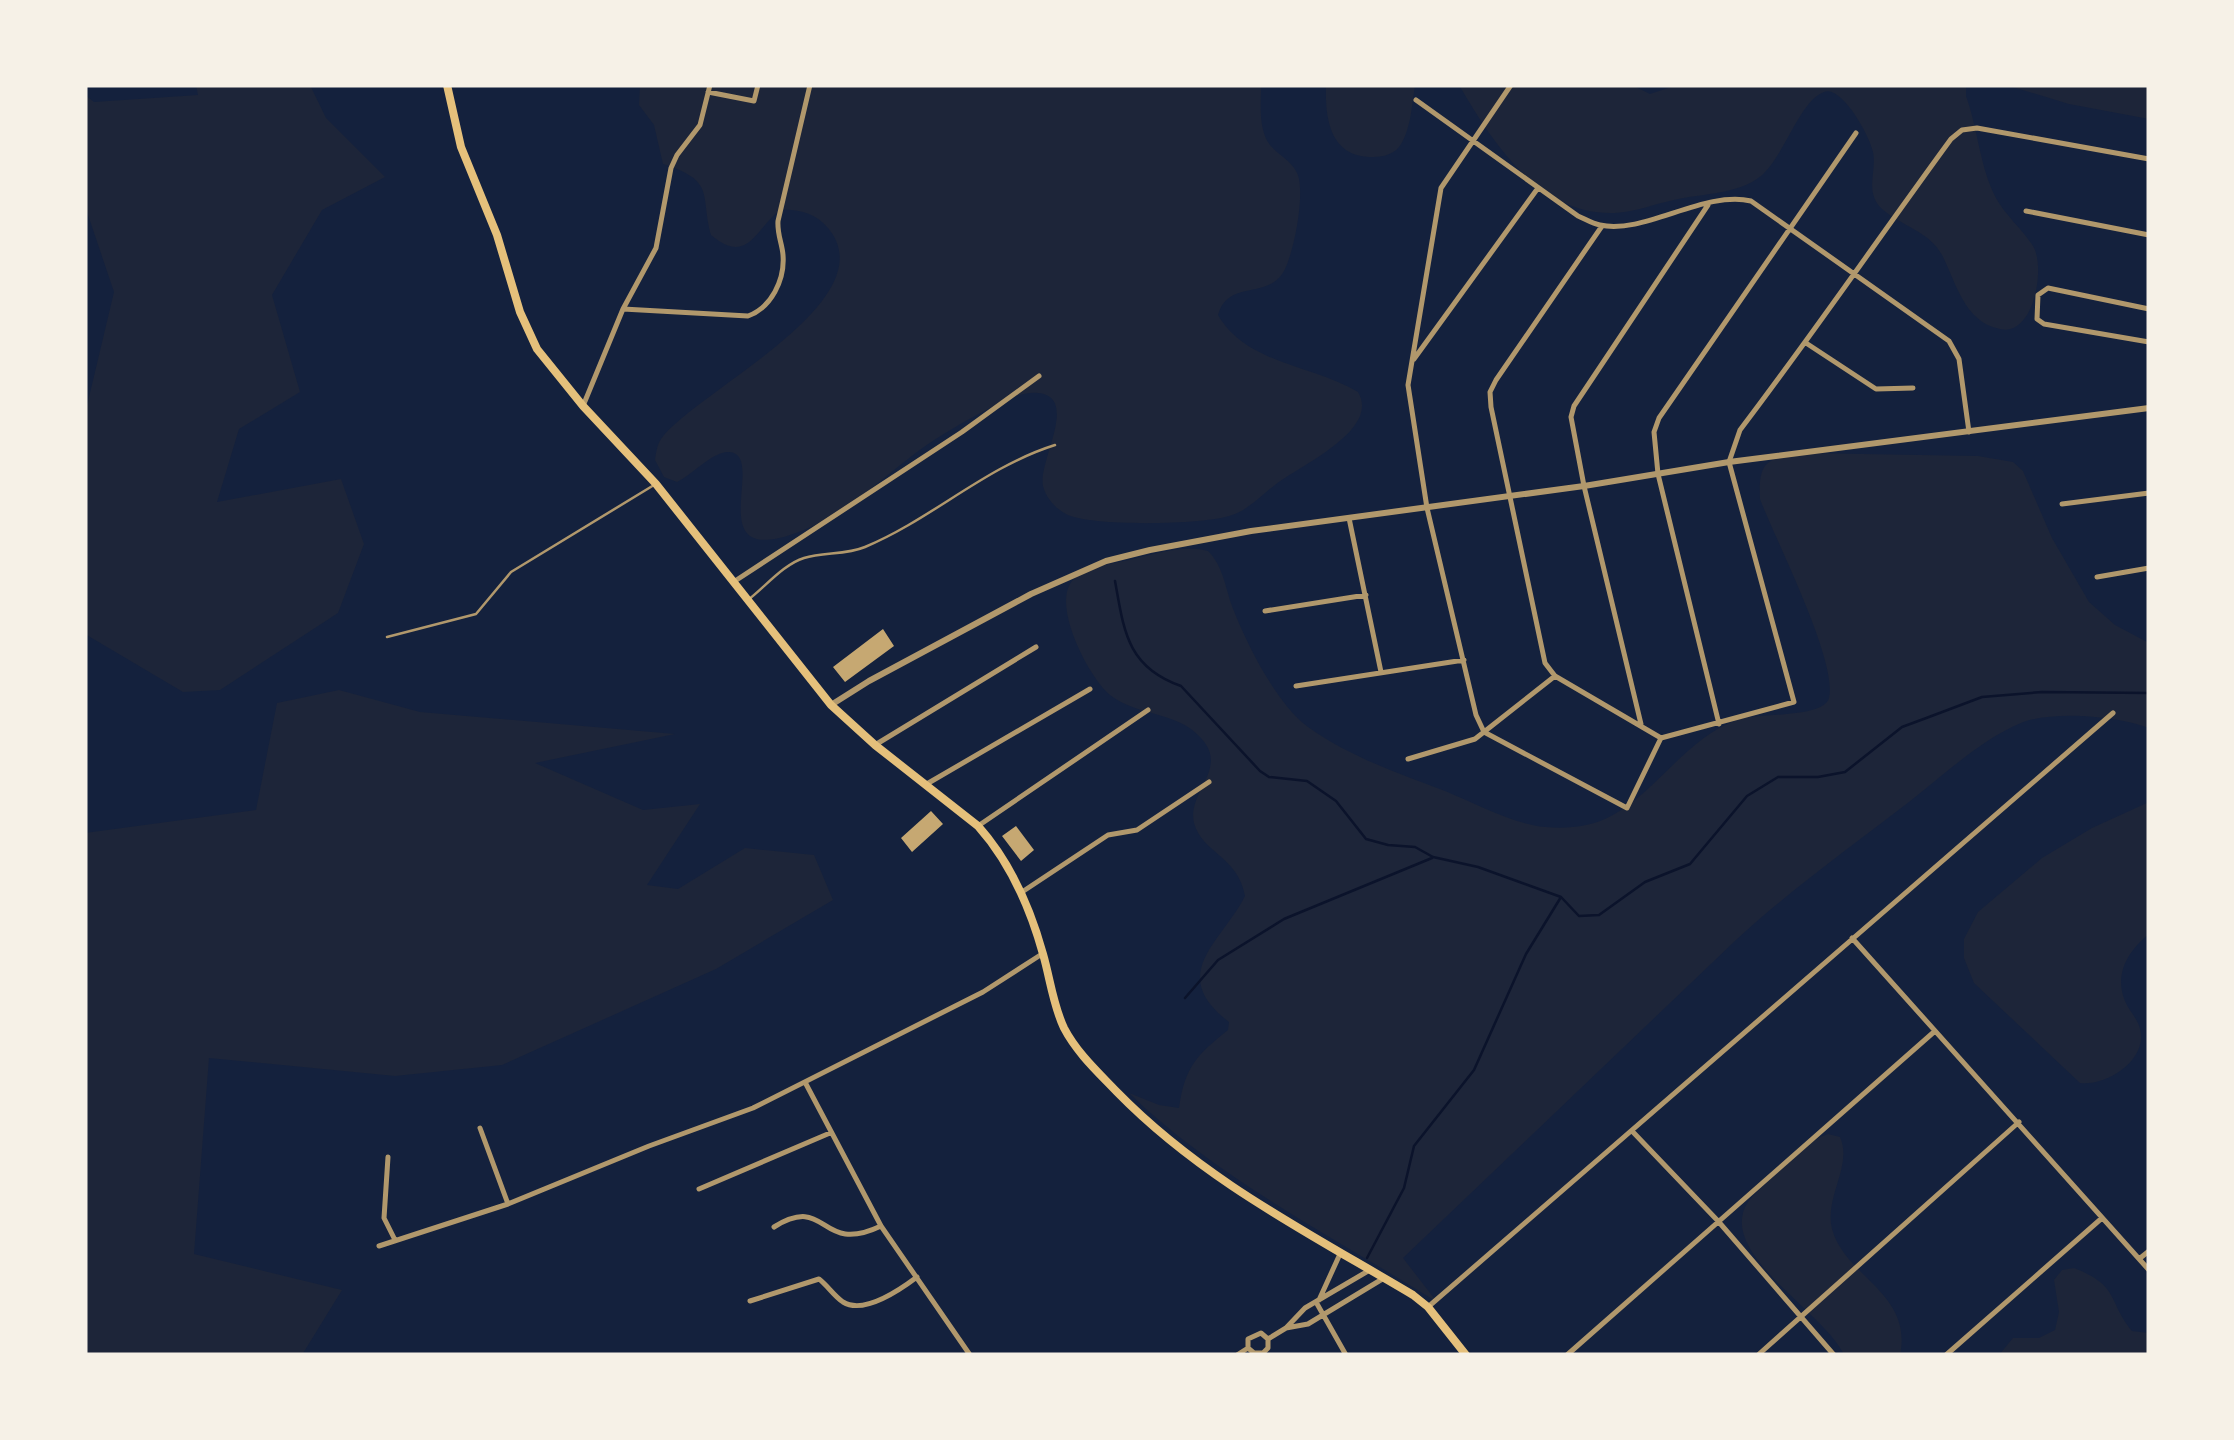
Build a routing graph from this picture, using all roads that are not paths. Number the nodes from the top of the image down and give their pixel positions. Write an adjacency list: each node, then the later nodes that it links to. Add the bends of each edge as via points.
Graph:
1 (448, 85): 24 (main road, via 461,147 527,332)
2 (758, 85): 5 (street, via 754,101)
3 (810, 85): 17 (street, via 778,222 783,258 771,302 748,316)
4 (1510, 85): 8 (street)
5 (709, 88): 17 (street, via 700,126 671,168 658,241)
6 (1416, 100): 8 (street)
7 (1856, 133): 14 (street)
8 (1473, 139): 10 (street); 21 (street, via 1437,202)
9 (2149, 159): 16 (street, via 1962,130)
10 (1538, 188): 13 (street); 21 (street)
11 (1710, 203): 13 (street); 14 (street, via 1751,201); 31 (street, via 1574,406)
12 (2026, 211): 15 (street)
13 (1602, 226): 33 (street, via 1490,392)
14 (1791, 231): 16 (street); 29 (street, via 1658,418)
15 (2149, 236)
16 (1852, 273): 20 (street); 26 (street, via 1956,350)
17 (624, 308): 24 (street)
18 (2149, 309): 19 (street, via 2048,288 2038,295 2035,311 2044,324)
19 (2149, 342)
20 (1806, 343): 23 (street, via 1876,390); 28 (street, via 1740,430)
21 (1411, 363): 35 (street, via 1409,398)
22 (1039, 376): 39 (street)
23 (1913, 388)
24 (583, 406): 30 (main road)
25 (2149, 408): 26 (street)
26 (1969, 432): 28 (street)
27 (1055, 445): 41 (lane, via 998,468 863,548 802,558)
28 (1729, 462): 29 (street); 54 (street, via 1794,702)
29 (1658, 474): 31 (street); 54 (street)
30 (656, 484): 39 (main road); 43 (lane, via 511,572 476,614)
31 (1584, 486): 33 (street); 53 (street)
32 (2149, 493): 34 (street)
33 (1508, 496): 35 (street); 47 (street, via 1544,663)
34 (2062, 504)
35 (1428, 508): 36 (street); 45 (street)
36 (1349, 518): 40 (street); 50 (street, via 1106,561 1030,594)
37 (2149, 568): 38 (street)
38 (2097, 577)
39 (734, 582): 41 (main road)
40 (1366, 595): 42 (street); 46 (street)
41 (748, 600): 50 (main road)
42 (1265, 611)
43 (387, 637)
44 (1036, 647): 57 (street)
45 (1464, 660): 46 (street); 55 (street)
46 (1382, 673): 48 (street)
47 (1554, 676): 53 (street); 55 (street)
48 (1296, 686)
49 (1090, 688): 60 (street)
50 (832, 705): 57 (main road)
51 (1148, 710): 61 (street)
52 (2113, 713): 63 (street)
53 (1641, 724): 56 (street)
54 (1719, 724): 56 (street)
55 (1484, 732): 56 (street, via 1627,808); 58 (street)
56 (1661, 738)
57 (875, 745): 60 (main road)
58 (1408, 759)
59 (1208, 782): 62 (street, via 1138,830 1108,835)
60 (925, 785): 61 (main road)
61 (978, 826): 62 (main road)
62 (1022, 892): 64 (main road)
63 (1852, 938): 65 (street); 69 (street)
64 (1043, 954): 66 (street); 81 (main road, via 1065,1029 1083,1058 1212,1175)
65 (1935, 1031): 67 (street); 75 (street)
66 (806, 1084): 70 (street); 73 (street)
67 (2019, 1122): 74 (street); 91 (street)
68 (480, 1128): 73 (street)
69 (1632, 1130): 75 (street); 89 (street)
70 (830, 1134): 72 (street); 77 (street)
71 (388, 1158): 78 (street, via 384,1218)
72 (700, 1189)
73 (508, 1204): 78 (street)
74 (2102, 1218): 82 (street); 102 (street)
75 (1718, 1221): 91 (street); 99 (street)
76 (774, 1226): 77 (street, via 805,1214 836,1235)
77 (882, 1226): 85 (street)
78 (395, 1240): 79 (street)
79 (379, 1246)
80 (2149, 1251): 82 (street)
81 (1340, 1254): 84 (main road); 88 (street)
82 (2139, 1259): 83 (street)
83 (2149, 1270)
84 (1368, 1271): 86 (main road); 88 (street)
85 (917, 1277): 87 (street, via 889,1297 853,1305 819,1279); 95 (street)
86 (1384, 1278): 89 (main road); 90 (street)
87 (750, 1300)
88 (1317, 1300): 90 (street); 92 (street)
89 (1428, 1307): 98 (main road)
90 (1324, 1316): 92 (street); 97 (street)
91 (1800, 1318): 100 (street); 101 (street)
92 (1286, 1328): 93 (street)
93 (1268, 1339): 94 (street, via 1263,1353); 94 (street, via 1253,1334)
94 (1248, 1348): 96 (street)
95 (970, 1355)
96 (1237, 1355)
97 (1346, 1355)
98 (1466, 1355)
99 (1567, 1355)
100 (1758, 1355)
101 (1834, 1355)
102 (1946, 1355)

